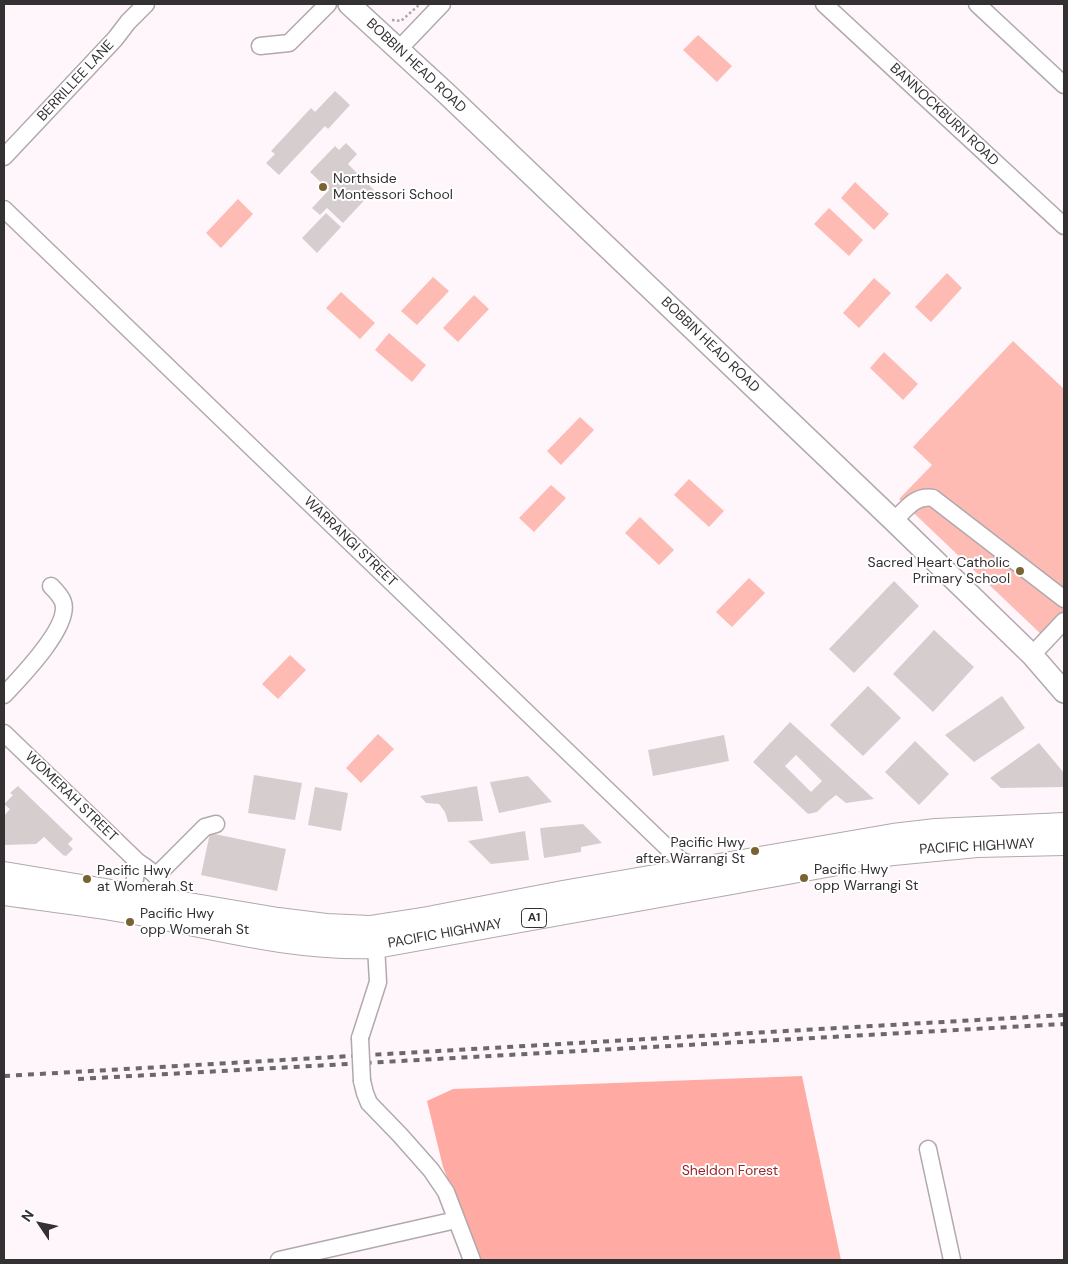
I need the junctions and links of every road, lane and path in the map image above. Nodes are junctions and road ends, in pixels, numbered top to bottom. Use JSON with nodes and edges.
{"nodes":[{"id":1,"x":146,"y":4,"type":"edge"},
{"id":2,"x":328,"y":4,"type":"edge"},
{"id":3,"x":349,"y":4,"type":"edge"},
{"id":4,"x":420,"y":4,"type":"edge"},
{"id":5,"x":442,"y":4,"type":"edge"},
{"id":6,"x":824,"y":4,"type":"edge"},
{"id":7,"x":977,"y":4,"type":"edge"},
{"id":8,"x":391,"y":20,"type":"dead end"},
{"id":9,"x":260,"y":46,"type":"dead end"},
{"id":10,"x":399,"y":50,"type":"junction"},
{"id":11,"x":1064,"y":85,"type":"edge"},
{"id":12,"x":4,"y":157,"type":"edge"},
{"id":13,"x":4,"y":209,"type":"edge"},
{"id":14,"x":1064,"y":226,"type":"edge"},
{"id":15,"x":894,"y":521,"type":"junction"},
{"id":16,"x":51,"y":586,"type":"dead end"},
{"id":17,"x":1064,"y":599,"type":"edge"},
{"id":18,"x":1064,"y":621,"type":"edge"},
{"id":19,"x":1032,"y":655,"type":"junction"},
{"id":20,"x":1064,"y":692,"type":"edge"},
{"id":21,"x":4,"y":695,"type":"edge"},
{"id":22,"x":4,"y":733,"type":"edge"},
{"id":23,"x":216,"y":824,"type":"dead end"},
{"id":24,"x":1064,"y":825,"type":"edge"},
{"id":25,"x":1064,"y":843,"type":"edge"},
{"id":26,"x":138,"y":862,"type":"junction"},
{"id":27,"x":701,"y":868,"type":"junction"},
{"id":28,"x":4,"y":874,"type":"edge"},
{"id":29,"x":156,"y":875,"type":"junction"},
{"id":30,"x":4,"y":893,"type":"edge"},
{"id":31,"x":132,"y":895,"type":"junction"},
{"id":32,"x":164,"y":901,"type":"junction"},
{"id":33,"x":376,"y":946,"type":"junction"},
{"id":34,"x":928,"y":1149,"type":"dead end"},
{"id":35,"x":456,"y":1220,"type":"junction"},
{"id":36,"x":279,"y":1260,"type":"edge"},
{"id":37,"x":472,"y":1260,"type":"edge"},
{"id":38,"x":952,"y":1260,"type":"edge"}],
"edges":[{"from":1,"to":12,"type":"street","name":"BERRILLEE LANE"},
{"from":2,"to":9,"type":"street"},
{"from":3,"to":10,"type":"main road","name":"BOBBIN HEAD ROAD"},
{"from":4,"to":8,"type":"path"},
{"from":5,"to":10,"type":"street"},
{"from":6,"to":14,"type":"street","name":"BANNOCKBURN ROAD"},
{"from":7,"to":11,"type":"street"},
{"from":10,"to":15,"type":"main road","name":"BOBBIN HEAD ROAD"},
{"from":13,"to":27,"type":"street","name":"WARRANGI STREET"},
{"from":15,"to":17,"type":"street"},
{"from":15,"to":19,"type":"main road","name":"BOBBIN HEAD ROAD"},
{"from":16,"to":21,"type":"street"},
{"from":18,"to":19,"type":"street"},
{"from":19,"to":20,"type":"main road","name":"BOBBIN HEAD ROAD"},
{"from":22,"to":26,"type":"street","name":"WOMERAH STREET"},
{"from":23,"to":29,"type":"street"},
{"from":24,"to":27,"type":"highway","name":"PACIFIC HIGHWAY","number":"A1"},
{"from":25,"to":33,"type":"highway","name":"PACIFIC HIGHWAY","number":"A1"},
{"from":26,"to":29,"type":"street","name":"WOMERAH STREET"},
{"from":26,"to":31,"type":"street"},
{"from":27,"to":32,"type":"highway","name":"PACIFIC HIGHWAY","number":"A1"},
{"from":28,"to":31,"type":"highway","name":"PACIFIC HIGHWAY","number":"A1"},
{"from":29,"to":32,"type":"street"},
{"from":30,"to":33,"type":"highway","name":"PACIFIC HIGHWAY","number":"A1"},
{"from":31,"to":32,"type":"highway","name":"PACIFIC HIGHWAY","number":"A1"},
{"from":33,"to":35,"type":"street","bridge":true},
{"from":34,"to":38,"type":"street"},
{"from":35,"to":36,"type":"street"},
{"from":35,"to":37,"type":"street"}]}
